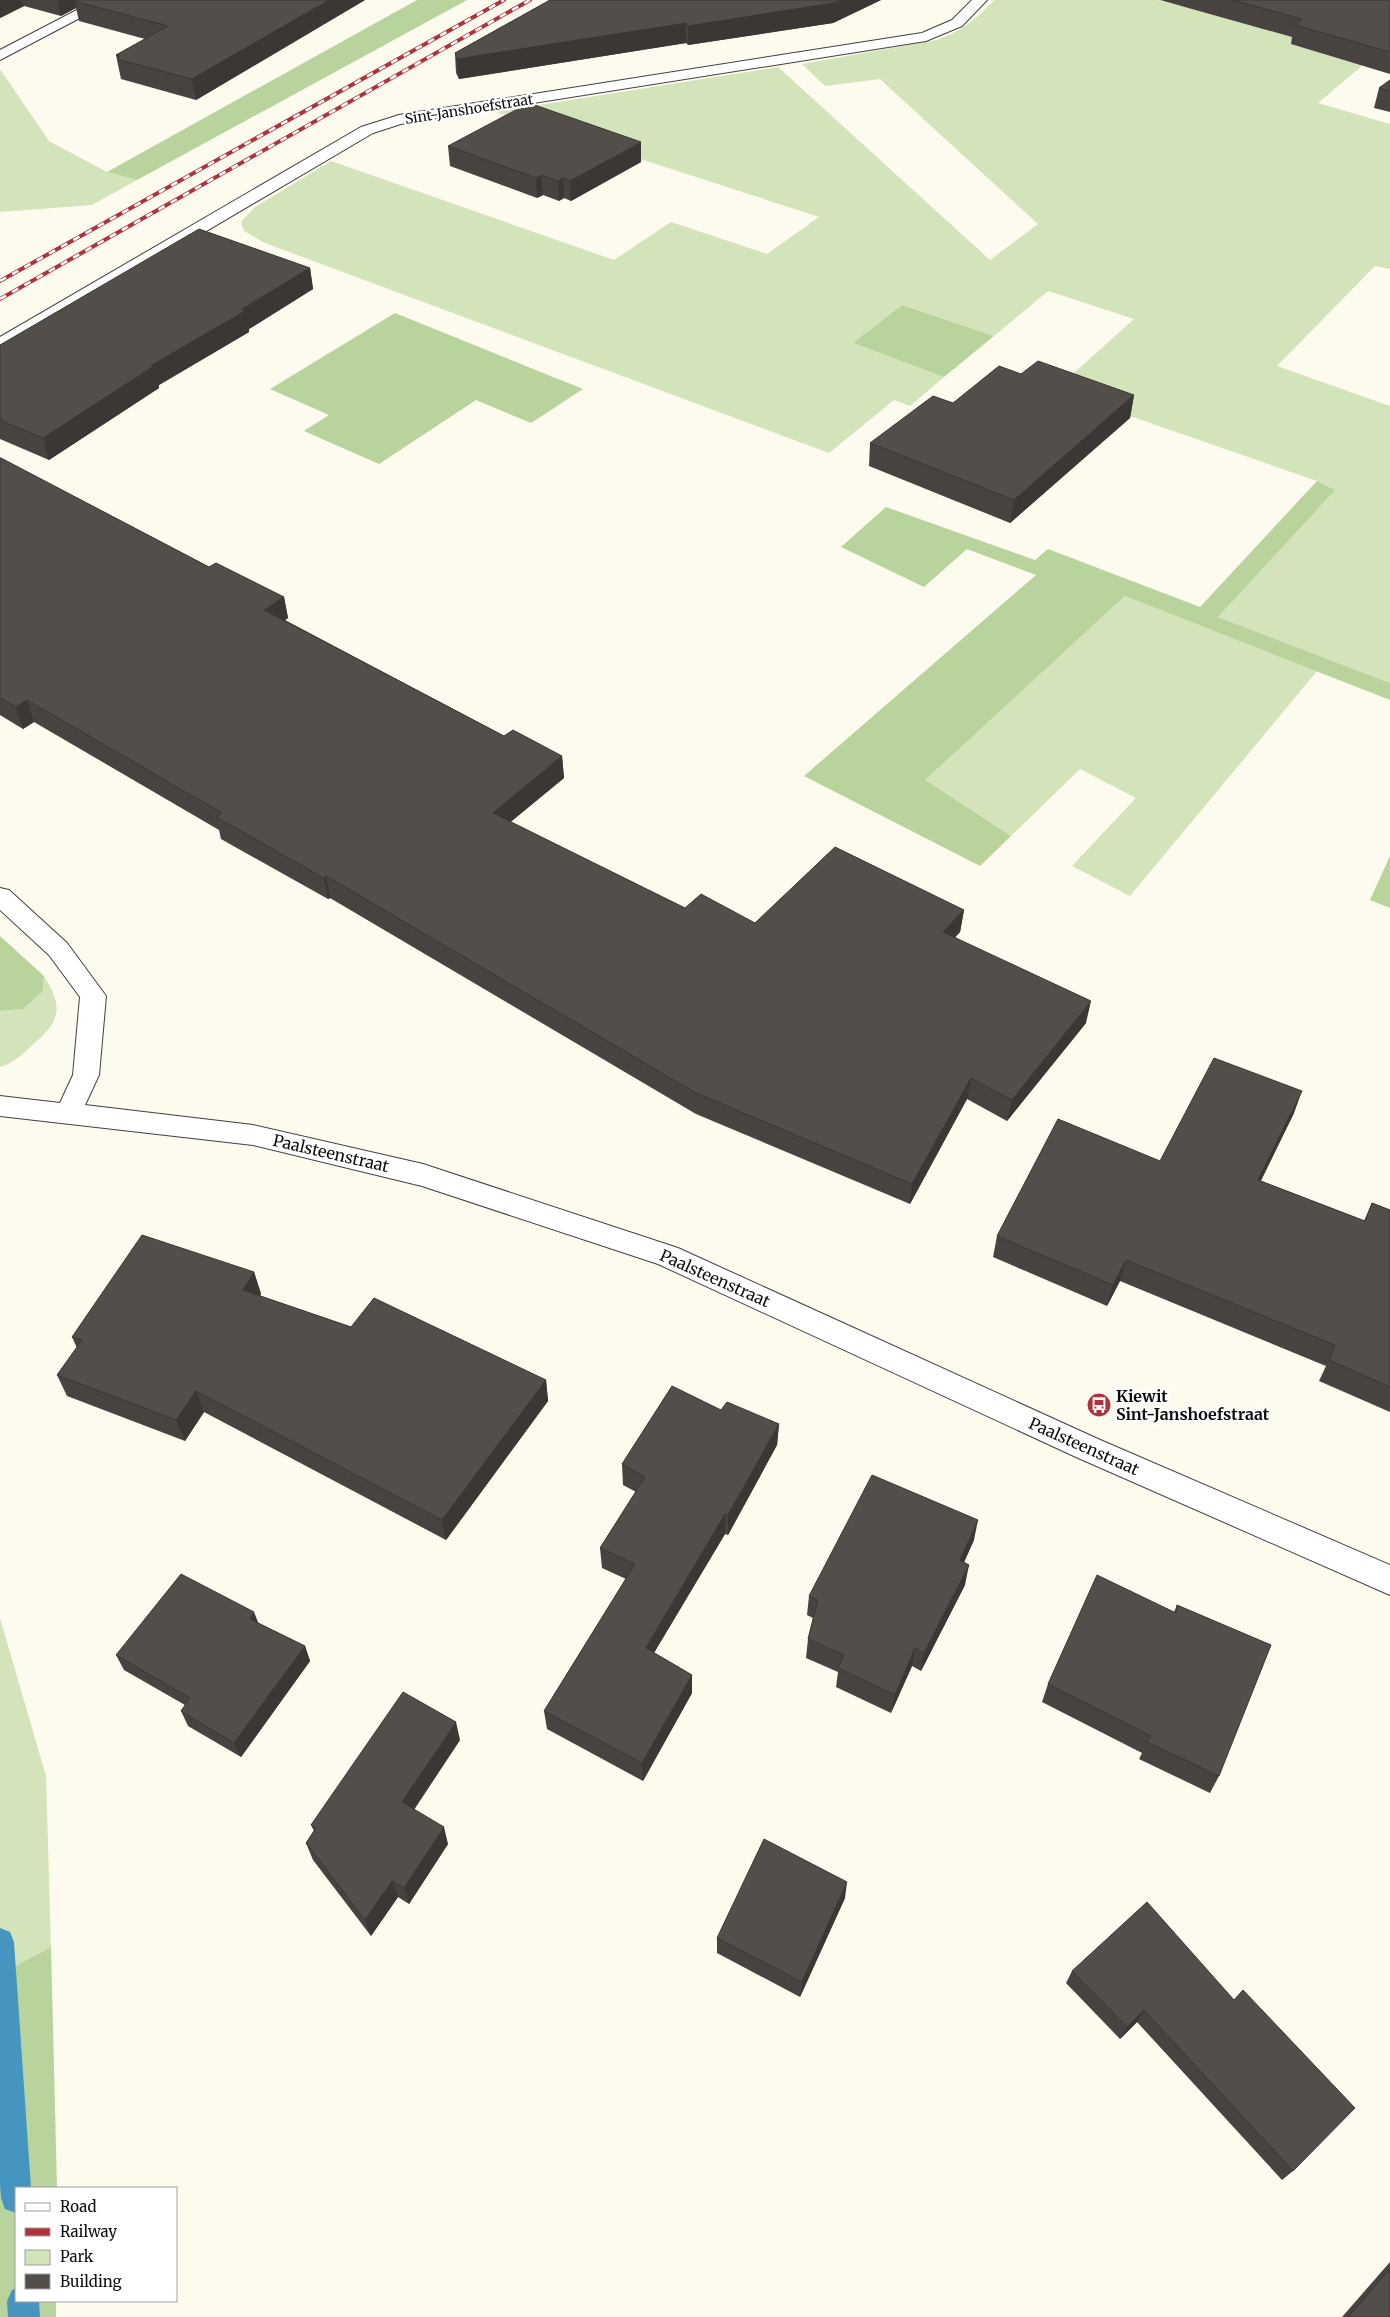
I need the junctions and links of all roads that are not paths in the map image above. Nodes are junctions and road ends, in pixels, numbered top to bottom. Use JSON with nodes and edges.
{"nodes":[{"id":1,"x":107,"y":0,"type":"edge"},
{"id":2,"x":980,"y":0,"type":"edge"},
{"id":3,"x":0,"y":56,"type":"edge"},
{"id":4,"x":0,"y":345,"type":"edge"},
{"id":5,"x":0,"y":896,"type":"edge"},
{"id":6,"x":0,"y":1106,"type":"edge"},
{"id":7,"x":68,"y":1113,"type":"junction"},
{"id":8,"x":1390,"y":1580,"type":"edge"}],
"edges":[{"from":1,"to":3,"type":"street"},
{"from":2,"to":4,"type":"street","name":"Sint-Janshoefstraat"},
{"from":5,"to":7,"type":"street"},
{"from":6,"to":7,"type":"street","name":"Paalsteenstraat"},
{"from":7,"to":8,"type":"street","name":"Paalsteenstraat"}]}
